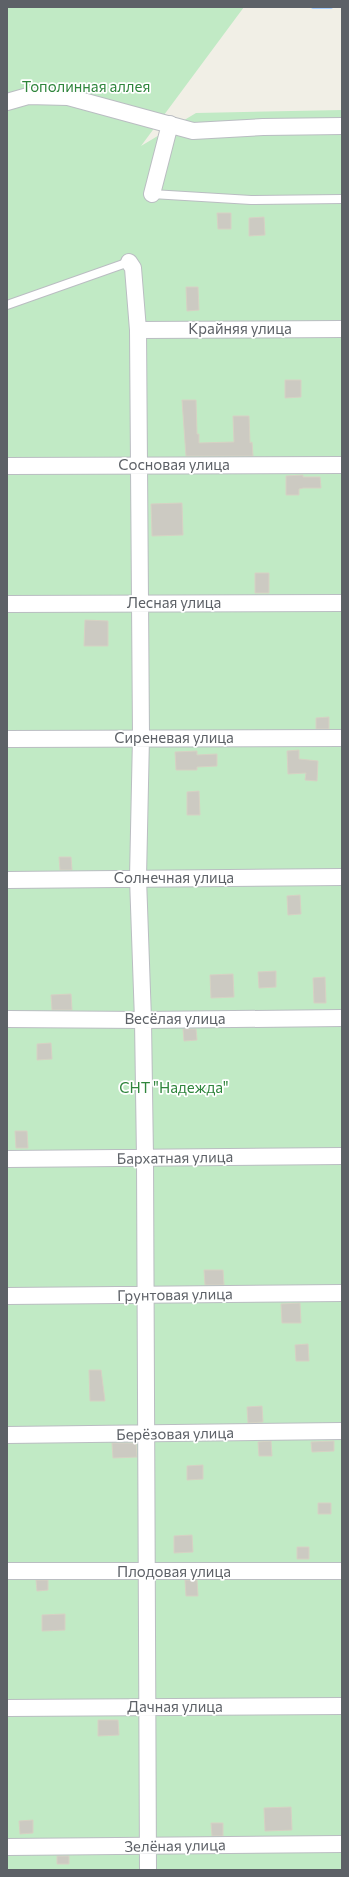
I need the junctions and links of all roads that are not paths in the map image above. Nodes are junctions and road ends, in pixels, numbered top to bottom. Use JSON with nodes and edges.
{"nodes":[{"id":1,"x":7,"y":102,"type":"edge"},
{"id":2,"x":170,"y":124,"type":"junction"},
{"id":3,"x":342,"y":126,"type":"edge"},
{"id":4,"x":152,"y":194,"type":"joint"},
{"id":5,"x":342,"y":199,"type":"edge"},
{"id":6,"x":129,"y":262,"type":"joint"},
{"id":7,"x":7,"y":305,"type":"edge"},
{"id":8,"x":342,"y":329,"type":"edge"},
{"id":9,"x":138,"y":330,"type":"junction"},
{"id":10,"x":138,"y":464,"type":"junction"},
{"id":11,"x":342,"y":465,"type":"edge"},
{"id":12,"x":7,"y":466,"type":"edge"},
{"id":13,"x":139,"y":603,"type":"junction"},
{"id":14,"x":342,"y":603,"type":"edge"},
{"id":15,"x":7,"y":604,"type":"edge"},
{"id":16,"x":141,"y":737,"type":"junction"},
{"id":17,"x":342,"y":738,"type":"edge"},
{"id":18,"x":7,"y":739,"type":"edge"},
{"id":19,"x":342,"y":877,"type":"edge"},
{"id":20,"x":138,"y":878,"type":"junction"},
{"id":21,"x":7,"y":880,"type":"edge"},
{"id":22,"x":342,"y":1018,"type":"edge"},
{"id":23,"x":7,"y":1019,"type":"edge"},
{"id":24,"x":143,"y":1020,"type":"junction"},
{"id":25,"x":342,"y":1156,"type":"edge"},
{"id":26,"x":145,"y":1158,"type":"junction"},
{"id":27,"x":7,"y":1159,"type":"edge"},
{"id":28,"x":342,"y":1293,"type":"edge"},
{"id":29,"x":7,"y":1296,"type":"edge"},
{"id":30,"x":145,"y":1296,"type":"junction"},
{"id":31,"x":342,"y":1431,"type":"edge"},
{"id":32,"x":147,"y":1434,"type":"junction"},
{"id":33,"x":7,"y":1435,"type":"edge"},
{"id":34,"x":7,"y":1571,"type":"edge"},
{"id":35,"x":342,"y":1571,"type":"edge"},
{"id":36,"x":148,"y":1572,"type":"junction"},
{"id":37,"x":342,"y":1706,"type":"edge"},
{"id":38,"x":7,"y":1708,"type":"edge"},
{"id":39,"x":148,"y":1708,"type":"junction"},
{"id":40,"x":342,"y":1844,"type":"edge"},
{"id":41,"x":7,"y":1846,"type":"edge"},
{"id":42,"x":148,"y":1846,"type":"junction"},
{"id":43,"x":148,"y":1870,"type":"edge"}],
"edges":[{"from":1,"to":2,"type":"street"},
{"from":2,"to":3,"type":"street"},
{"from":2,"to":4,"type":"street"},
{"from":4,"to":5,"type":"lane"},
{"from":6,"to":7,"type":"lane"},
{"from":6,"to":9,"type":"street"},
{"from":8,"to":9,"type":"street","name":"Крайняя улица"},
{"from":9,"to":10,"type":"street"},
{"from":10,"to":11,"type":"street","name":"Сосновая улица"},
{"from":10,"to":12,"type":"street","name":"Сосновая улица"},
{"from":10,"to":13,"type":"street"},
{"from":13,"to":14,"type":"street","name":"Лесная улица"},
{"from":13,"to":15,"type":"street","name":"Лесная улица"},
{"from":13,"to":16,"type":"street"},
{"from":16,"to":17,"type":"street","name":"Сиреневая улица"},
{"from":16,"to":18,"type":"street","name":"Сиреневая улица"},
{"from":16,"to":20,"type":"street"},
{"from":19,"to":20,"type":"street","name":"Солнечная улица"},
{"from":20,"to":21,"type":"street","name":"Солнечная улица"},
{"from":20,"to":24,"type":"street"},
{"from":22,"to":24,"type":"street","name":"Весёлая улица"},
{"from":23,"to":24,"type":"street","name":"Весёлая улица"},
{"from":24,"to":26,"type":"street"},
{"from":25,"to":26,"type":"street","name":"Бархатная улица"},
{"from":26,"to":27,"type":"street","name":"Бархатная улица"},
{"from":26,"to":30,"type":"street"},
{"from":28,"to":30,"type":"street","name":"Грунтовая улица"},
{"from":29,"to":30,"type":"street","name":"Грунтовая улица"},
{"from":30,"to":32,"type":"street"},
{"from":31,"to":32,"type":"street","name":"Берёзовая улица"},
{"from":32,"to":33,"type":"street","name":"Берёзовая улица"},
{"from":32,"to":36,"type":"street"},
{"from":34,"to":36,"type":"street","name":"Плодовая улица"},
{"from":35,"to":36,"type":"street","name":"Плодовая улица"},
{"from":36,"to":39,"type":"street"},
{"from":37,"to":39,"type":"street","name":"Дачная улица"},
{"from":38,"to":39,"type":"street","name":"Дачная улица"},
{"from":39,"to":42,"type":"street"},
{"from":40,"to":42,"type":"street","name":"Зелёная улица"},
{"from":41,"to":42,"type":"street","name":"Зелёная улица"},
{"from":42,"to":43,"type":"street"}]}
